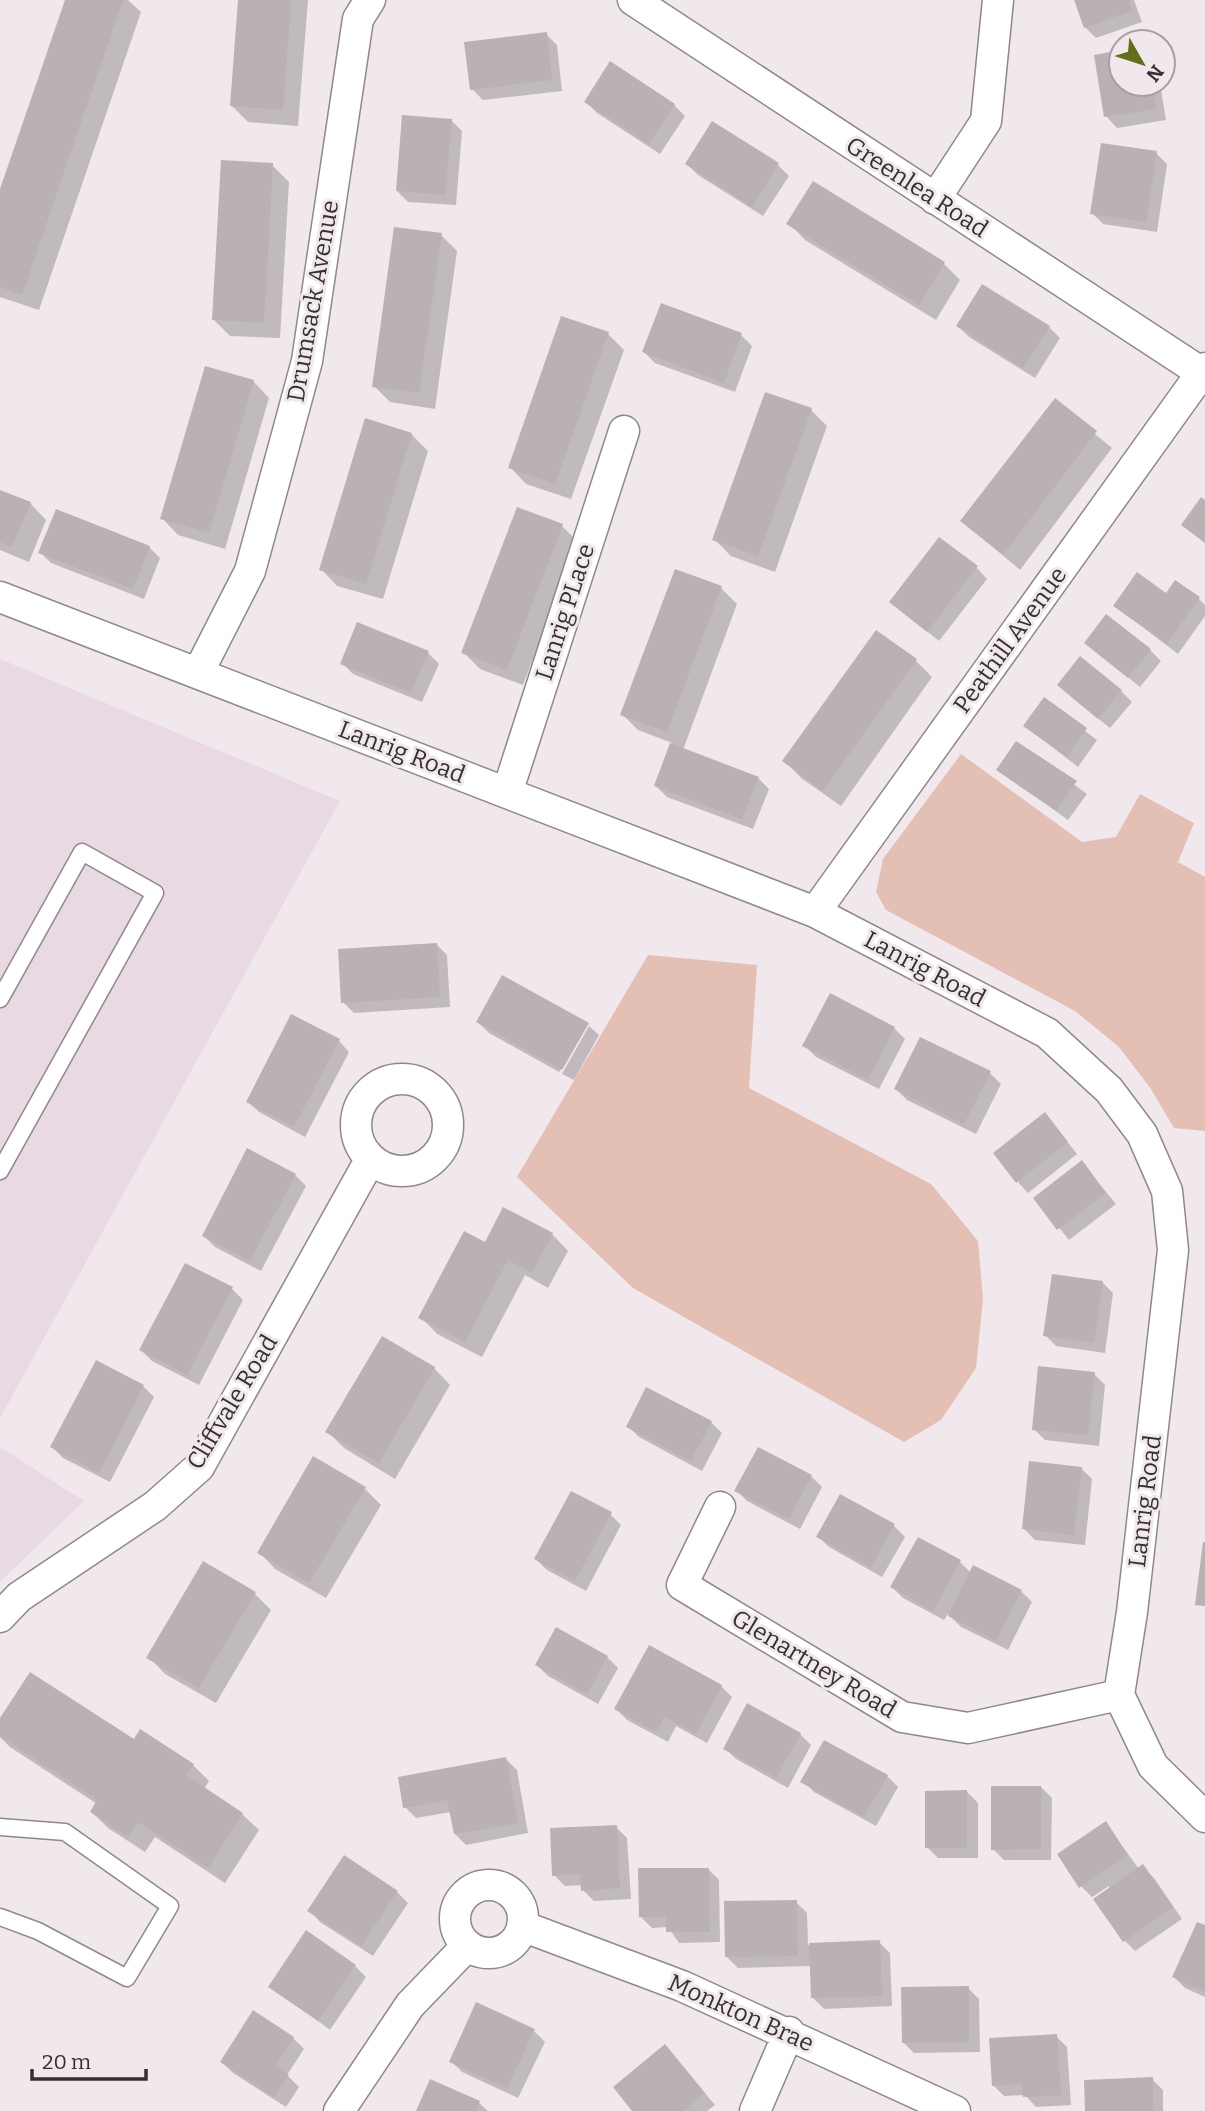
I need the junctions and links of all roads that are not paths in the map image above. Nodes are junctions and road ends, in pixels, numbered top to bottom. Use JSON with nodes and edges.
{"nodes":[{"id":1,"x":370,"y":0,"type":"edge"},
{"id":2,"x":633,"y":0,"type":"edge"},
{"id":3,"x":998,"y":0,"type":"edge"},
{"id":4,"x":935,"y":199,"type":"junction"},
{"id":5,"x":1204,"y":370,"type":"edge"},
{"id":6,"x":624,"y":431,"type":"dead end"},
{"id":7,"x":0,"y":597,"type":"edge"},
{"id":8,"x":198,"y":673,"type":"junction"},
{"id":9,"x":507,"y":793,"type":"junction"},
{"id":10,"x":815,"y":912,"type":"junction"},
{"id":11,"x":0,"y":999,"type":"edge"},
{"id":12,"x":370,"y":1160,"type":"dead end"},
{"id":13,"x":0,"y":1171,"type":"edge"},
{"id":14,"x":720,"y":1507,"type":"dead end"},
{"id":15,"x":0,"y":1617,"type":"edge"},
{"id":16,"x":1119,"y":1695,"type":"junction"},
{"id":17,"x":1205,"y":1817,"type":"edge"},
{"id":18,"x":0,"y":1827,"type":"edge"},
{"id":19,"x":0,"y":1917,"type":"edge"},
{"id":20,"x":522,"y":1926,"type":"junction"},
{"id":21,"x":467,"y":1946,"type":"junction"},
{"id":22,"x":789,"y":2032,"type":"junction"},
{"id":23,"x":339,"y":2111,"type":"edge"},
{"id":24,"x":755,"y":2111,"type":"edge"},
{"id":25,"x":955,"y":2111,"type":"edge"}],
"edges":[{"from":1,"to":8,"type":"street","name":"Drumsack Avenue"},
{"from":2,"to":4,"type":"street","name":"Greenlea Road"},
{"from":3,"to":4,"type":"street"},
{"from":4,"to":5,"type":"street","name":"Greenlea Road"},
{"from":5,"to":10,"type":"street","name":"Peathill Avenue"},
{"from":6,"to":9,"type":"street","name":"Lanrig PLace"},
{"from":7,"to":8,"type":"street","name":"Lanrig Road"},
{"from":8,"to":9,"type":"street","name":"Lanrig Road"},
{"from":9,"to":10,"type":"street","name":"Lanrig Road"},
{"from":10,"to":16,"type":"street","name":"Lanrig Road"},
{"from":11,"to":13,"type":"lane"},
{"from":12,"to":15,"type":"street","name":"Cliffvale Road"},
{"from":14,"to":16,"type":"street","name":"Glenartney Road"},
{"from":16,"to":17,"type":"street"},
{"from":18,"to":19,"type":"lane"},
{"from":20,"to":21,"type":"street"},
{"from":20,"to":21,"type":"street"},
{"from":20,"to":22,"type":"street","name":"Monkton Brae"},
{"from":21,"to":23,"type":"street"},
{"from":22,"to":24,"type":"street"},
{"from":22,"to":25,"type":"street","name":"Monkton Brae"}]}
